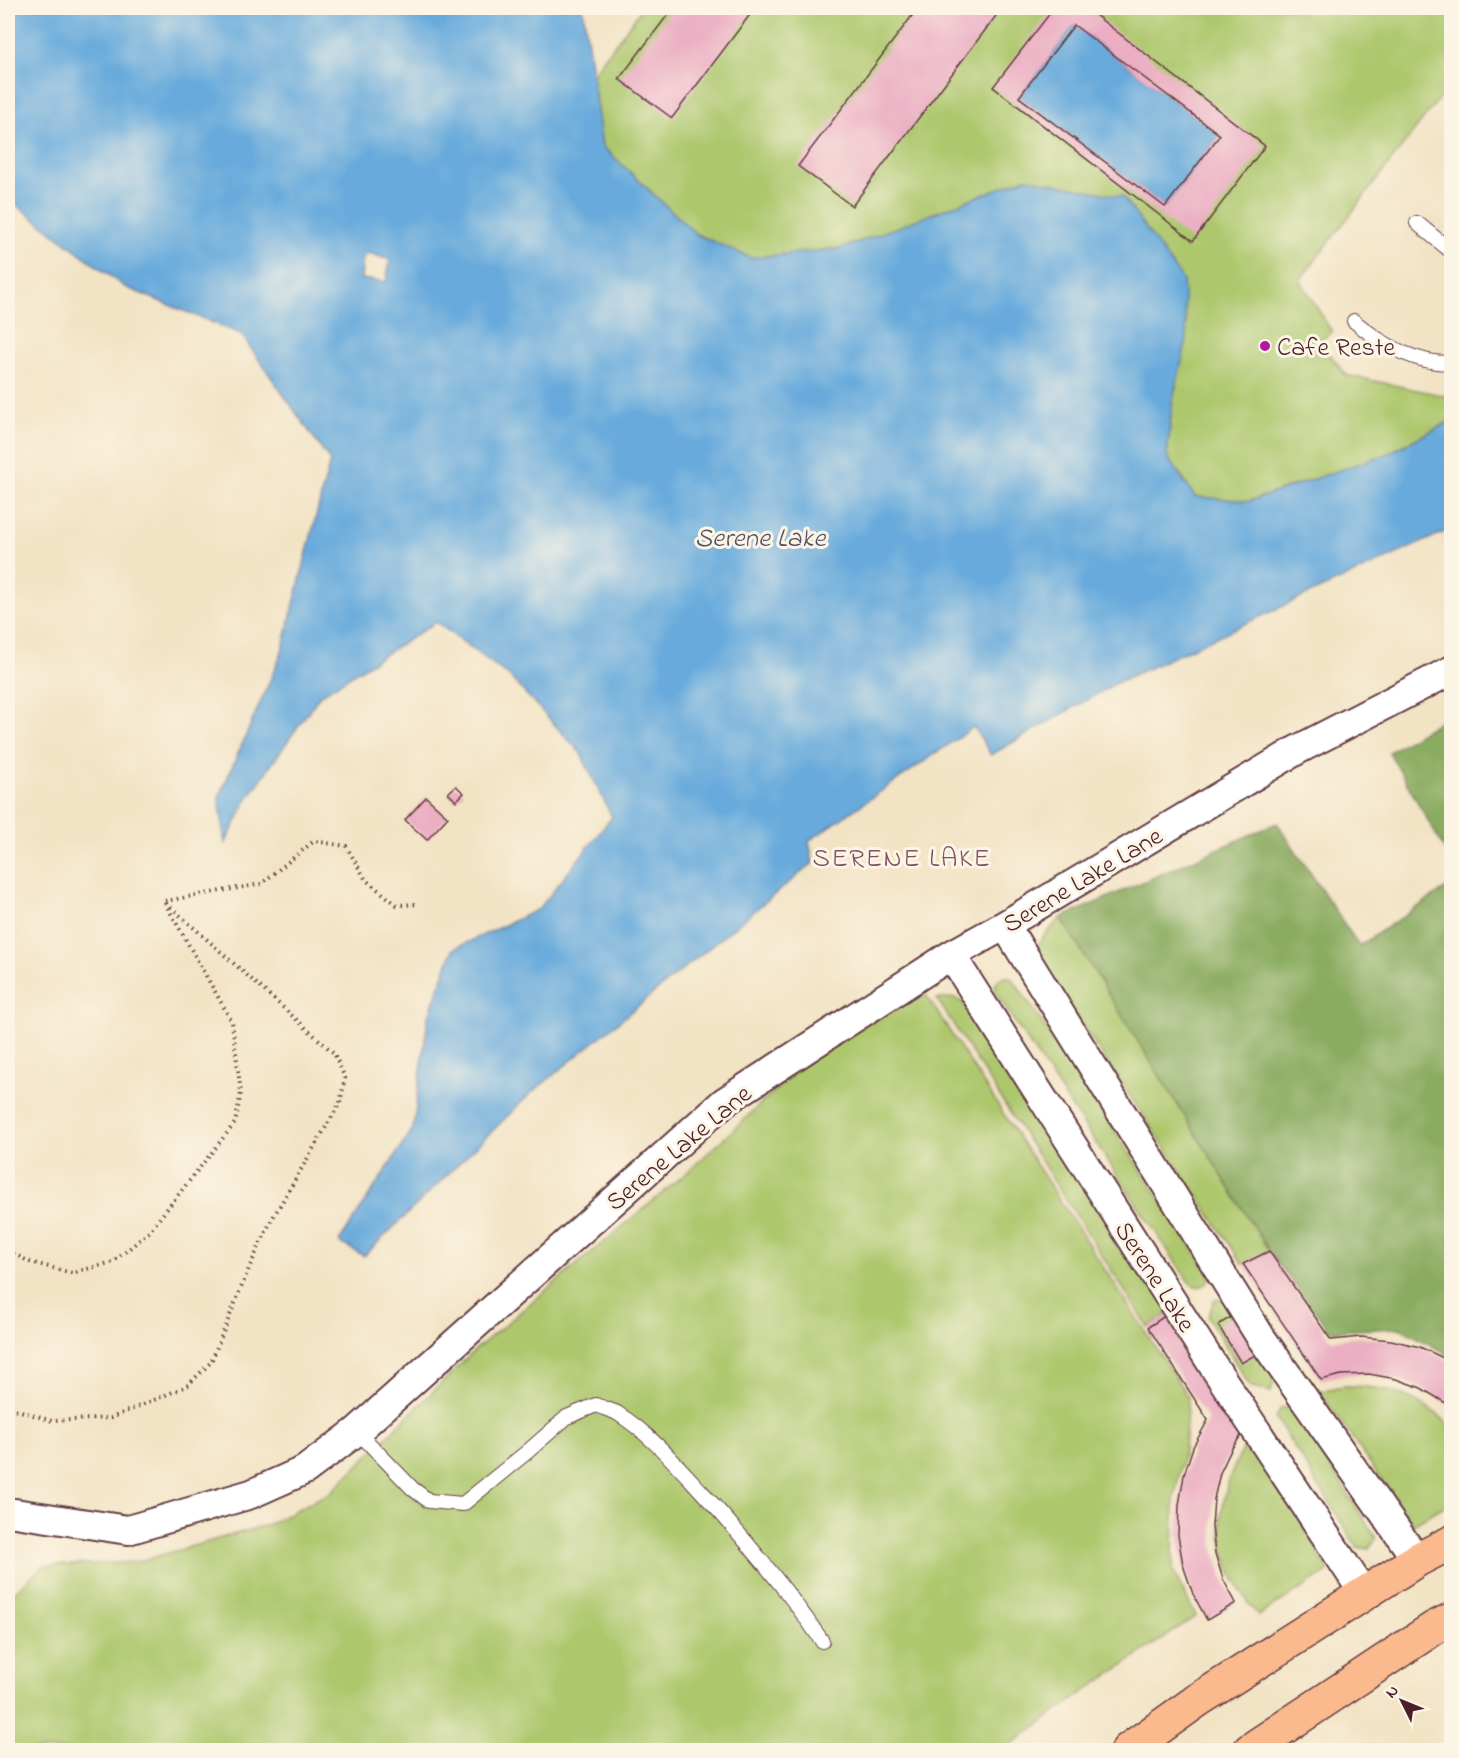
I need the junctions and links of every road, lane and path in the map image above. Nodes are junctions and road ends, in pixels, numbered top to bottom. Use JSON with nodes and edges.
{"nodes":[{"id":1,"x":1417,"y":223,"type":"dead end"},
{"id":2,"x":1452,"y":252,"type":"edge"},
{"id":3,"x":1354,"y":321,"type":"dead end"},
{"id":4,"x":1452,"y":363,"type":"edge"},
{"id":5,"x":1452,"y":670,"type":"edge"},
{"id":6,"x":164,"y":902,"type":"junction"},
{"id":7,"x":418,"y":904,"type":"dead end"},
{"id":8,"x":1005,"y":925,"type":"junction"},
{"id":9,"x":951,"y":955,"type":"junction"},
{"id":10,"x":8,"y":1251,"type":"edge"},
{"id":11,"x":8,"y":1407,"type":"edge"},
{"id":12,"x":357,"y":1431,"type":"junction"},
{"id":13,"x":8,"y":1512,"type":"edge"},
{"id":14,"x":1452,"y":1542,"type":"edge"},
{"id":15,"x":1417,"y":1560,"type":"junction"},
{"id":16,"x":1365,"y":1595,"type":"junction"},
{"id":17,"x":1452,"y":1619,"type":"edge"},
{"id":18,"x":822,"y":1641,"type":"dead end"},
{"id":19,"x":1128,"y":1750,"type":"edge"},
{"id":20,"x":1250,"y":1750,"type":"edge"}],
"edges":[{"from":1,"to":2,"type":"lane"},
{"from":3,"to":4,"type":"lane"},
{"from":5,"to":8,"type":"street","name":"Serene Lake Lane"},
{"from":6,"to":7,"type":"path"},
{"from":6,"to":10,"type":"path"},
{"from":6,"to":11,"type":"path"},
{"from":8,"to":9,"type":"street","name":"Serene Lake Lane"},
{"from":8,"to":15,"type":"street"},
{"from":9,"to":12,"type":"street","name":"Serene Lake Lane"},
{"from":9,"to":16,"type":"street","name":"Serene Lake"},
{"from":12,"to":13,"type":"street","name":"Serene Lake Lane"},
{"from":12,"to":18,"type":"lane"},
{"from":14,"to":15,"type":"main road"},
{"from":15,"to":16,"type":"main road"},
{"from":16,"to":19,"type":"main road"},
{"from":17,"to":20,"type":"main road"}]}
